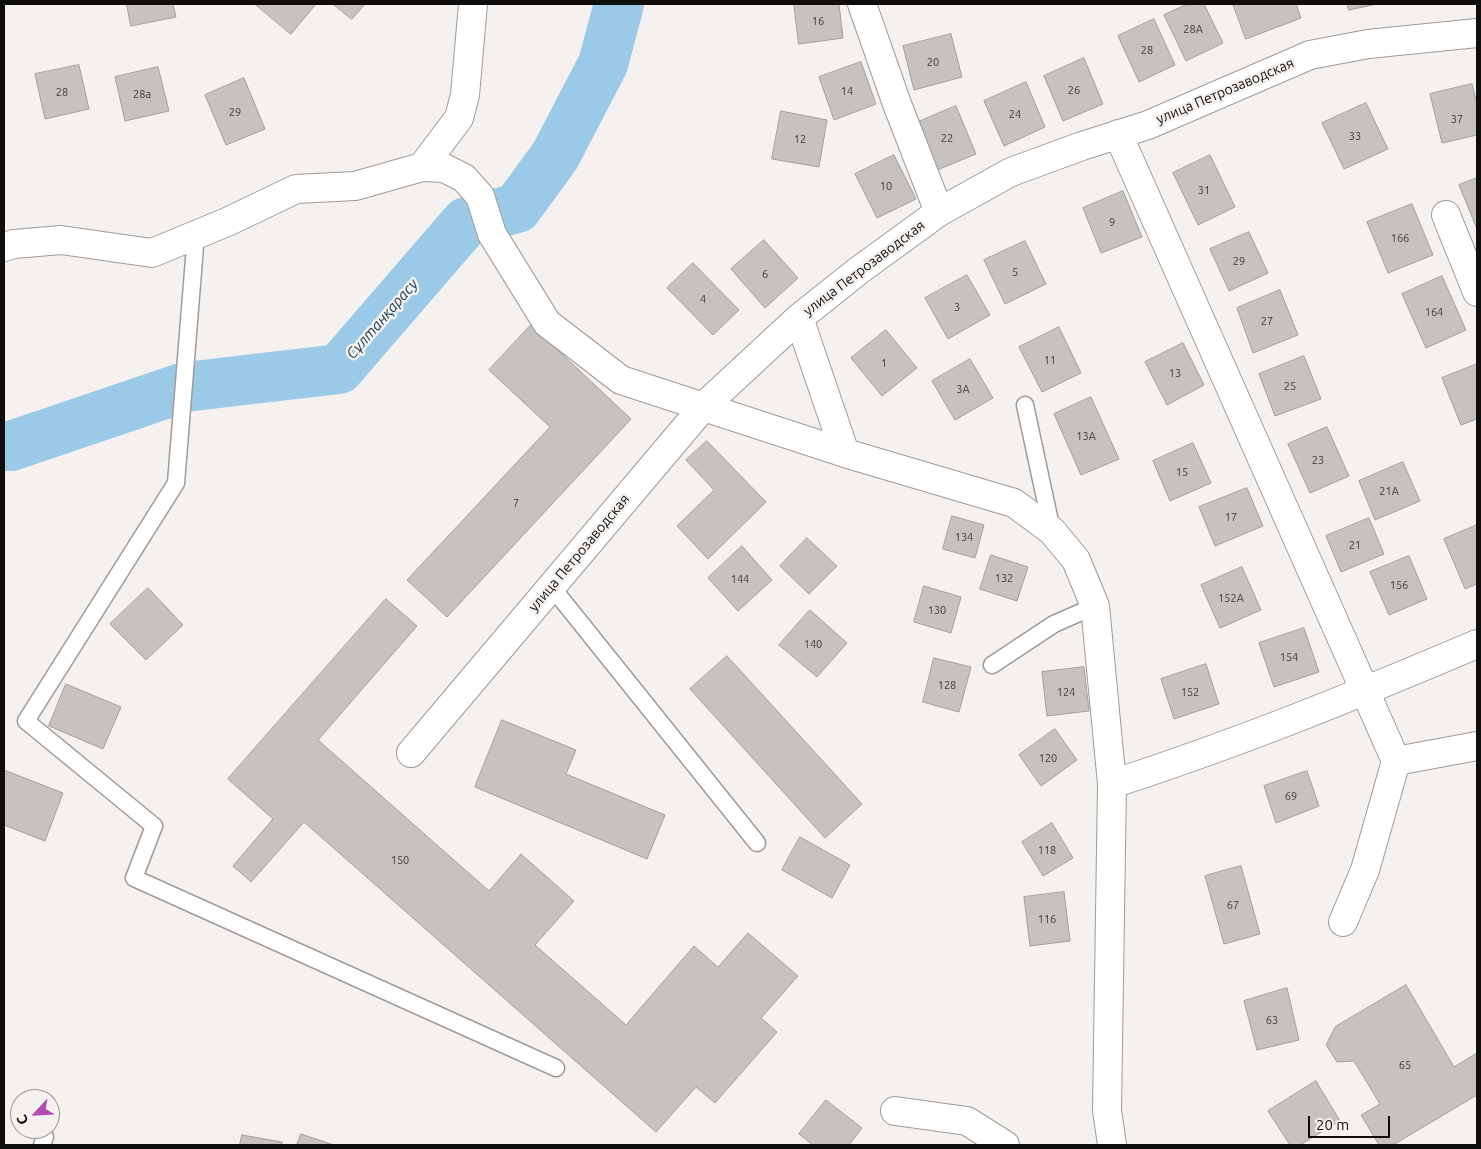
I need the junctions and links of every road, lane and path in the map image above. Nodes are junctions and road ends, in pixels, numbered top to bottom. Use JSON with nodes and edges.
{"nodes":[{"id":1,"x":473,"y":4,"type":"edge"},
{"id":2,"x":862,"y":4,"type":"edge"},
{"id":3,"x":1477,"y":33,"type":"edge"},
{"id":4,"x":1118,"y":134,"type":"junction"},
{"id":5,"x":422,"y":167,"type":"junction"},
{"id":6,"x":939,"y":212,"type":"junction"},
{"id":7,"x":1446,"y":215,"type":"dead end"},
{"id":8,"x":196,"y":234,"type":"junction"},
{"id":9,"x":4,"y":248,"type":"edge"},
{"id":10,"x":1477,"y":292,"type":"edge"},
{"id":11,"x":799,"y":318,"type":"junction"},
{"id":12,"x":1025,"y":405,"type":"dead end"},
{"id":13,"x":704,"y":406,"type":"junction"},
{"id":14,"x":844,"y":453,"type":"junction"},
{"id":15,"x":1052,"y":531,"type":"junction"},
{"id":16,"x":551,"y":586,"type":"junction"},
{"id":17,"x":1095,"y":606,"type":"junction"},
{"id":18,"x":1477,"y":644,"type":"edge"},
{"id":19,"x":992,"y":666,"type":"dead end"},
{"id":20,"x":1365,"y":691,"type":"junction"},
{"id":21,"x":1477,"y":746,"type":"edge"},
{"id":22,"x":411,"y":752,"type":"dead end"},
{"id":23,"x":1396,"y":760,"type":"junction"},
{"id":24,"x":1112,"y":784,"type":"junction"},
{"id":25,"x":757,"y":843,"type":"dead end"},
{"id":26,"x":1343,"y":922,"type":"dead end"},
{"id":27,"x":556,"y":1068,"type":"dead end"},
{"id":28,"x":895,"y":1111,"type":"dead end"},
{"id":29,"x":1005,"y":1145,"type":"edge"},
{"id":30,"x":1112,"y":1145,"type":"edge"}],
"edges":[{"from":1,"to":5,"type":"street"},
{"from":2,"to":6,"type":"street"},
{"from":3,"to":4,"type":"street","name":"улица Петрозаводская"},
{"from":4,"to":6,"type":"street","name":"улица Петрозаводская"},
{"from":4,"to":20,"type":"street"},
{"from":5,"to":8,"type":"street"},
{"from":5,"to":13,"type":"street"},
{"from":6,"to":11,"type":"street","name":"улица Петрозаводская"},
{"from":7,"to":10,"type":"street"},
{"from":8,"to":9,"type":"street"},
{"from":8,"to":27,"type":"lane"},
{"from":11,"to":13,"type":"street","name":"улица Петрозаводская"},
{"from":11,"to":14,"type":"street"},
{"from":12,"to":15,"type":"lane"},
{"from":13,"to":14,"type":"street"},
{"from":13,"to":16,"type":"street","name":"улица Петрозаводская"},
{"from":14,"to":15,"type":"street"},
{"from":15,"to":17,"type":"street"},
{"from":16,"to":22,"type":"street","name":"улица Петрозаводская"},
{"from":16,"to":25,"type":"lane"},
{"from":17,"to":19,"type":"lane"},
{"from":17,"to":24,"type":"street"},
{"from":18,"to":20,"type":"street"},
{"from":20,"to":23,"type":"street"},
{"from":20,"to":24,"type":"street"},
{"from":21,"to":23,"type":"street"},
{"from":23,"to":26,"type":"street"},
{"from":24,"to":30,"type":"street"},
{"from":28,"to":29,"type":"street"}]}
